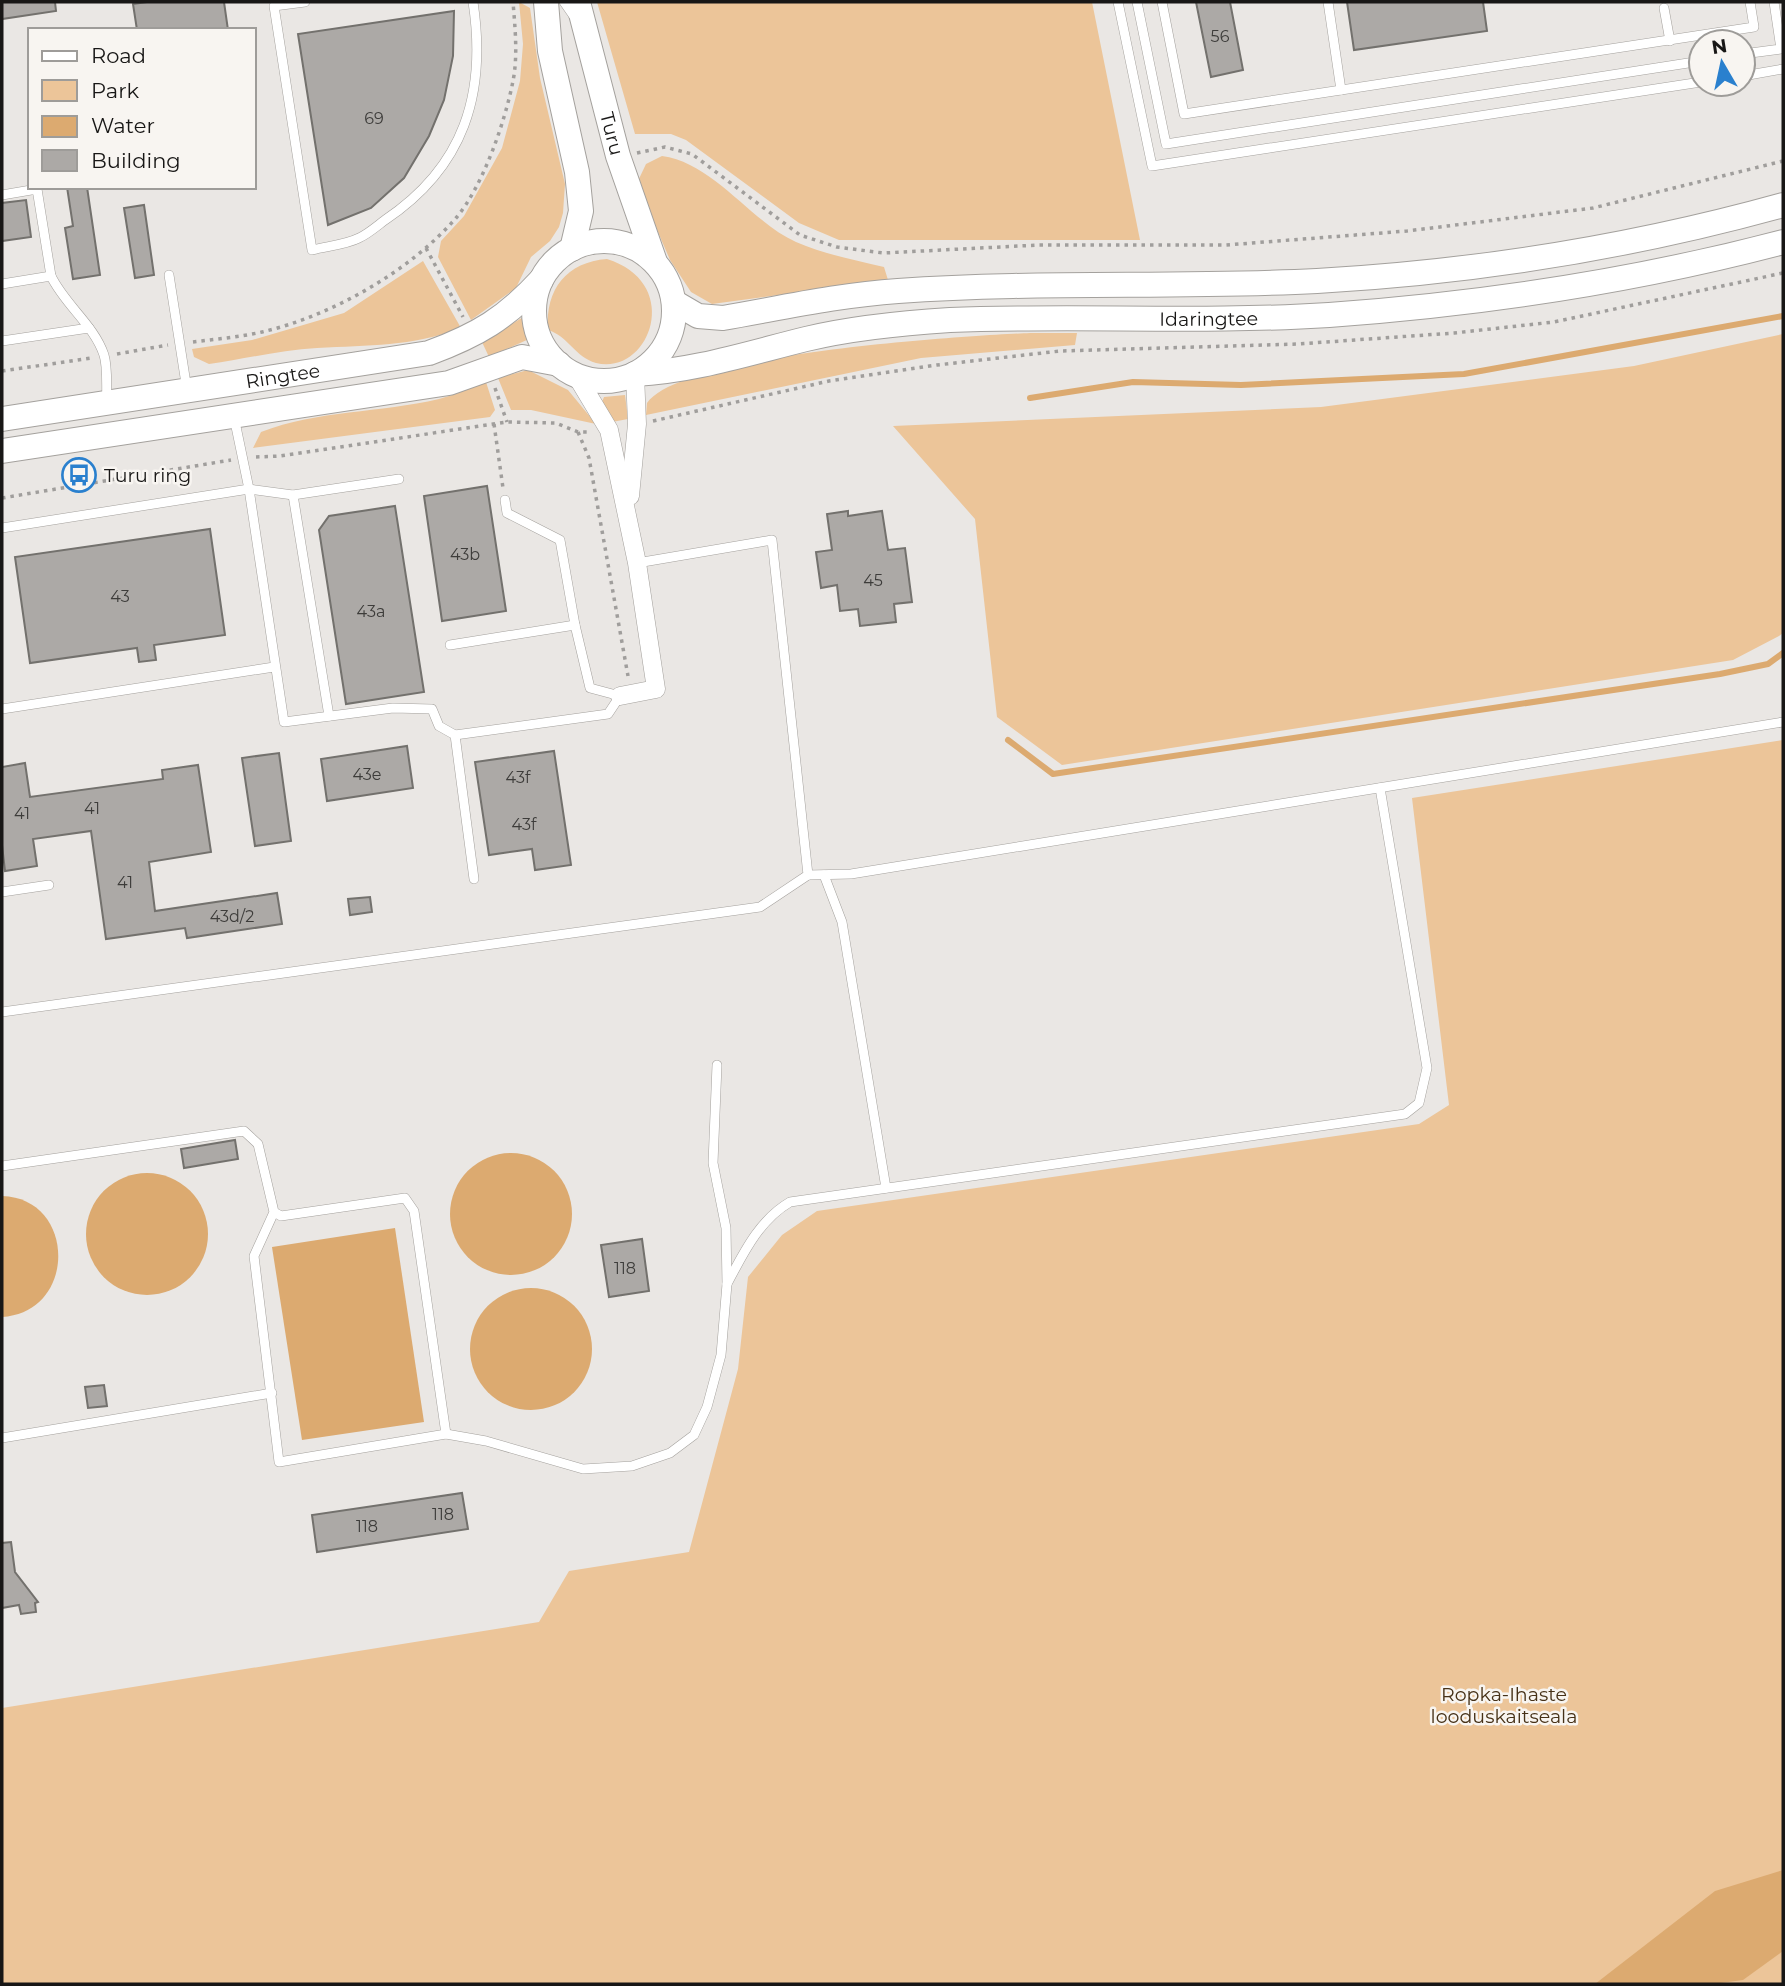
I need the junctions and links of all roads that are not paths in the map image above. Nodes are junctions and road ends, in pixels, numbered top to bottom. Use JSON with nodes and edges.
{"nodes":[{"id":1,"x":305,"y":2,"type":"edge"},
{"id":2,"x":474,"y":2,"type":"edge"},
{"id":3,"x":546,"y":2,"type":"edge"},
{"id":4,"x":564,"y":2,"type":"edge"},
{"id":5,"x":578,"y":2,"type":"edge"},
{"id":6,"x":1118,"y":2,"type":"edge"},
{"id":7,"x":1137,"y":2,"type":"edge"},
{"id":8,"x":1162,"y":2,"type":"edge"},
{"id":9,"x":1328,"y":2,"type":"edge"},
{"id":10,"x":1750,"y":2,"type":"edge"},
{"id":11,"x":1774,"y":2,"type":"edge"},
{"id":12,"x":1664,"y":8,"type":"dead end"},
{"id":13,"x":1670,"y":41,"type":"junction"},
{"id":14,"x":1757,"y":52,"type":"edge"},
{"id":15,"x":1687,"y":63,"type":"edge"},
{"id":16,"x":593,"y":65,"type":"junction"},
{"id":17,"x":1783,"y":69,"type":"edge"},
{"id":18,"x":1757,"y":74,"type":"edge"},
{"id":19,"x":1687,"y":84,"type":"edge"},
{"id":20,"x":1341,"y":90,"type":"junction"},
{"id":21,"x":2,"y":195,"type":"edge"},
{"id":22,"x":1783,"y":205,"type":"edge"},
{"id":23,"x":1783,"y":242,"type":"edge"},
{"id":24,"x":572,"y":248,"type":"junction"},
{"id":25,"x":655,"y":262,"type":"junction"},
{"id":26,"x":169,"y":275,"type":"dead end"},
{"id":27,"x":51,"y":276,"type":"junction"},
{"id":28,"x":541,"y":280,"type":"junction"},
{"id":29,"x":2,"y":284,"type":"edge"},
{"id":30,"x":674,"y":302,"type":"junction"},
{"id":31,"x":89,"y":328,"type":"junction"},
{"id":32,"x":2,"y":341,"type":"edge"},
{"id":33,"x":567,"y":369,"type":"junction"},
{"id":34,"x":635,"y":374,"type":"junction"},
{"id":35,"x":187,"y":392,"type":"junction"},
{"id":36,"x":107,"y":402,"type":"junction"},
{"id":37,"x":233,"y":416,"type":"junction"},
{"id":38,"x":2,"y":419,"type":"edge"},
{"id":39,"x":2,"y":451,"type":"edge"},
{"id":40,"x":399,"y":479,"type":"dead end"},
{"id":41,"x":249,"y":489,"type":"junction"},
{"id":42,"x":293,"y":495,"type":"junction"},
{"id":43,"x":505,"y":500,"type":"road end"},
{"id":44,"x":628,"y":517,"type":"junction"},
{"id":45,"x":2,"y":528,"type":"edge"},
{"id":46,"x":637,"y":563,"type":"junction"},
{"id":47,"x":575,"y":625,"type":"junction"},
{"id":48,"x":450,"y":645,"type":"dead end"},
{"id":49,"x":274,"y":667,"type":"junction"},
{"id":50,"x":626,"y":695,"type":"junction"},
{"id":51,"x":2,"y":709,"type":"edge"},
{"id":52,"x":329,"y":716,"type":"junction"},
{"id":53,"x":1783,"y":722,"type":"edge"},
{"id":54,"x":455,"y":735,"type":"junction"},
{"id":55,"x":1380,"y":788,"type":"junction"},
{"id":56,"x":808,"y":875,"type":"junction"},
{"id":57,"x":824,"y":875,"type":"junction"},
{"id":58,"x":474,"y":879,"type":"dead end"},
{"id":59,"x":49,"y":885,"type":"dead end"},
{"id":60,"x":2,"y":892,"type":"edge"},
{"id":61,"x":2,"y":1012,"type":"edge"},
{"id":62,"x":717,"y":1065,"type":"dead end"},
{"id":63,"x":2,"y":1166,"type":"edge"},
{"id":64,"x":886,"y":1188,"type":"junction"},
{"id":65,"x":274,"y":1212,"type":"junction"},
{"id":66,"x":727,"y":1284,"type":"junction"},
{"id":67,"x":272,"y":1393,"type":"junction"},
{"id":68,"x":446,"y":1434,"type":"junction"},
{"id":69,"x":2,"y":1438,"type":"edge"}],
"edges":[{"from":1,"to":2,"type":"lane"},
{"from":3,"to":24,"type":"main road"},
{"from":4,"to":16,"type":"lane"},
{"from":5,"to":16,"type":"main road","name":"Turu"},
{"from":6,"to":19,"type":"lane"},
{"from":7,"to":15,"type":"lane"},
{"from":8,"to":20,"type":"lane"},
{"from":9,"to":20,"type":"lane"},
{"from":10,"to":13,"type":"lane"},
{"from":11,"to":14,"type":"lane"},
{"from":12,"to":13,"type":"lane"},
{"from":13,"to":20,"type":"lane"},
{"from":16,"to":25,"type":"main road","name":"Turu"},
{"from":17,"to":18,"type":"lane"},
{"from":21,"to":27,"type":"lane"},
{"from":22,"to":30,"type":"main road","name":"Idaringtee"},
{"from":23,"to":34,"type":"main road","name":"Idaringtee"},
{"from":24,"to":25,"type":"main road"},
{"from":24,"to":28,"type":"main road"},
{"from":25,"to":30,"type":"main road"},
{"from":26,"to":35,"type":"lane"},
{"from":27,"to":29,"type":"lane"},
{"from":27,"to":31,"type":"lane"},
{"from":28,"to":33,"type":"main road"},
{"from":28,"to":35,"type":"main road","name":"Ringtee"},
{"from":30,"to":34,"type":"main road"},
{"from":31,"to":32,"type":"lane"},
{"from":31,"to":36,"type":"lane"},
{"from":33,"to":34,"type":"main road"},
{"from":33,"to":37,"type":"main road","name":"Ringtee"},
{"from":33,"to":44,"type":"street"},
{"from":34,"to":44,"type":"street"},
{"from":35,"to":36,"type":"main road","name":"Ringtee"},
{"from":36,"to":38,"type":"main road","name":"Ringtee"},
{"from":37,"to":39,"type":"main road","name":"Ringtee"},
{"from":37,"to":41,"type":"lane"},
{"from":40,"to":42,"type":"lane"},
{"from":41,"to":42,"type":"lane"},
{"from":41,"to":45,"type":"lane"},
{"from":41,"to":49,"type":"lane"},
{"from":42,"to":52,"type":"lane"},
{"from":43,"to":47,"type":"lane"},
{"from":44,"to":46,"type":"street"},
{"from":46,"to":50,"type":"street"},
{"from":46,"to":56,"type":"lane"},
{"from":47,"to":48,"type":"lane"},
{"from":47,"to":50,"type":"lane"},
{"from":49,"to":51,"type":"lane"},
{"from":49,"to":52,"type":"lane"},
{"from":50,"to":54,"type":"lane"},
{"from":52,"to":54,"type":"lane"},
{"from":53,"to":55,"type":"lane"},
{"from":54,"to":58,"type":"lane"},
{"from":55,"to":57,"type":"lane"},
{"from":55,"to":64,"type":"lane"},
{"from":56,"to":57,"type":"lane"},
{"from":56,"to":61,"type":"lane"},
{"from":57,"to":64,"type":"lane"},
{"from":59,"to":60,"type":"lane"},
{"from":62,"to":66,"type":"lane"},
{"from":63,"to":65,"type":"lane"},
{"from":64,"to":66,"type":"lane"},
{"from":65,"to":67,"type":"lane"},
{"from":65,"to":68,"type":"lane"},
{"from":66,"to":68,"type":"lane"},
{"from":67,"to":68,"type":"lane"},
{"from":67,"to":69,"type":"lane"}]}
